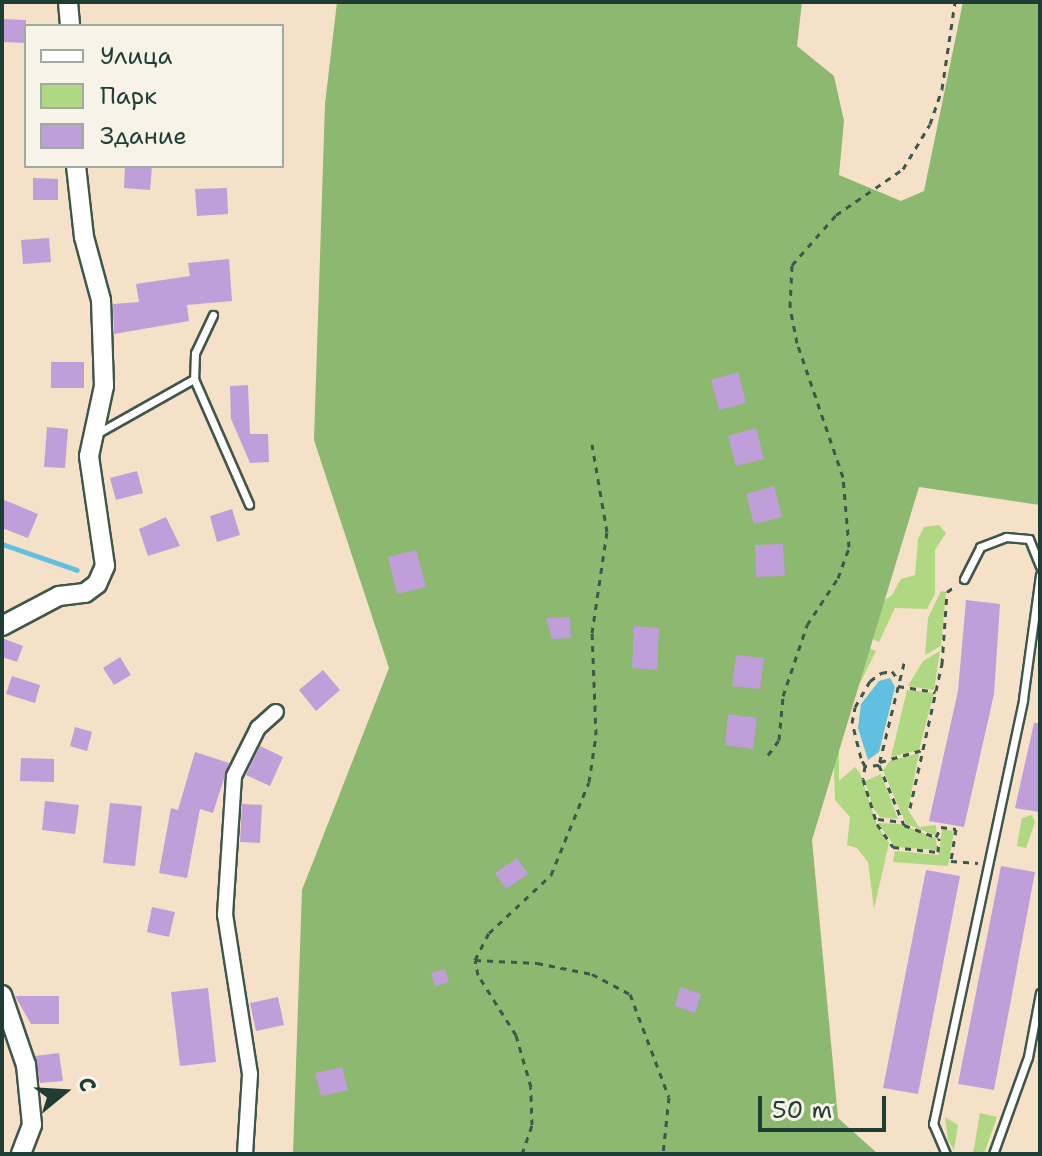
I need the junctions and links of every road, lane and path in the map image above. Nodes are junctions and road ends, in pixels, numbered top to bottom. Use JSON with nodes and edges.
{"nodes":[{"id":1,"x":68,"y":2,"type":"edge"},
{"id":2,"x":955,"y":2,"type":"edge"},
{"id":3,"x":70,"y":24,"type":"edge"},
{"id":4,"x":76,"y":168,"type":"edge"},
{"id":5,"x":213,"y":315,"type":"dead end"},
{"id":6,"x":194,"y":379,"type":"junction"},
{"id":7,"x":93,"y":436,"type":"junction"},
{"id":8,"x":592,"y":444,"type":"dead end"},
{"id":9,"x":249,"y":504,"type":"dead end"},
{"id":10,"x":1040,"y":566,"type":"edge"},
{"id":11,"x":1040,"y":575,"type":"edge"},
{"id":12,"x":964,"y":579,"type":"joint"},
{"id":13,"x":2,"y":626,"type":"edge"},
{"id":14,"x":904,"y":663,"type":"dead end"},
{"id":15,"x":899,"y":683,"type":"junction"},
{"id":16,"x":936,"y":692,"type":"junction"},
{"id":17,"x":276,"y":712,"type":"dead end"},
{"id":18,"x":922,"y":750,"type":"junction"},
{"id":19,"x":768,"y":755,"type":"dead end"},
{"id":20,"x":880,"y":763,"type":"junction"},
{"id":21,"x":865,"y":766,"type":"junction"},
{"id":22,"x":910,"y":808,"type":"dead end"},
{"id":23,"x":876,"y":818,"type":"junction"},
{"id":24,"x":901,"y":822,"type":"junction"},
{"id":25,"x":939,"y":837,"type":"junction"},
{"id":26,"x":986,"y":864,"type":"junction"},
{"id":27,"x":475,"y":960,"type":"junction"},
{"id":28,"x":1040,"y":993,"type":"edge"},
{"id":29,"x":3,"y":1004,"type":"edge"},
{"id":30,"x":21,"y":1154,"type":"edge"},
{"id":31,"x":245,"y":1154,"type":"edge"},
{"id":32,"x":522,"y":1154,"type":"edge"},
{"id":33,"x":663,"y":1154,"type":"edge"},
{"id":34,"x":946,"y":1154,"type":"edge"},
{"id":35,"x":993,"y":1154,"type":"edge"}],
"edges":[{"from":1,"to":3,"type":"street"},
{"from":2,"to":19,"type":"path"},
{"from":4,"to":7,"type":"street"},
{"from":5,"to":6,"type":"lane"},
{"from":6,"to":7,"type":"lane"},
{"from":6,"to":9,"type":"lane"},
{"from":7,"to":13,"type":"street"},
{"from":8,"to":27,"type":"path"},
{"from":10,"to":12,"type":"lane"},
{"from":11,"to":26,"type":"lane"},
{"from":12,"to":16,"type":"path"},
{"from":14,"to":15,"type":"path"},
{"from":15,"to":16,"type":"path"},
{"from":15,"to":20,"type":"path"},
{"from":15,"to":21,"type":"path"},
{"from":16,"to":18,"type":"path"},
{"from":17,"to":31,"type":"street"},
{"from":18,"to":20,"type":"path"},
{"from":18,"to":22,"type":"path"},
{"from":20,"to":21,"type":"path"},
{"from":20,"to":24,"type":"path"},
{"from":21,"to":23,"type":"path"},
{"from":23,"to":24,"type":"path"},
{"from":23,"to":25,"type":"path"},
{"from":24,"to":25,"type":"path"},
{"from":25,"to":26,"type":"path"},
{"from":26,"to":34,"type":"lane"},
{"from":27,"to":32,"type":"path"},
{"from":27,"to":33,"type":"path"},
{"from":28,"to":35,"type":"lane"},
{"from":29,"to":30,"type":"street"}]}
